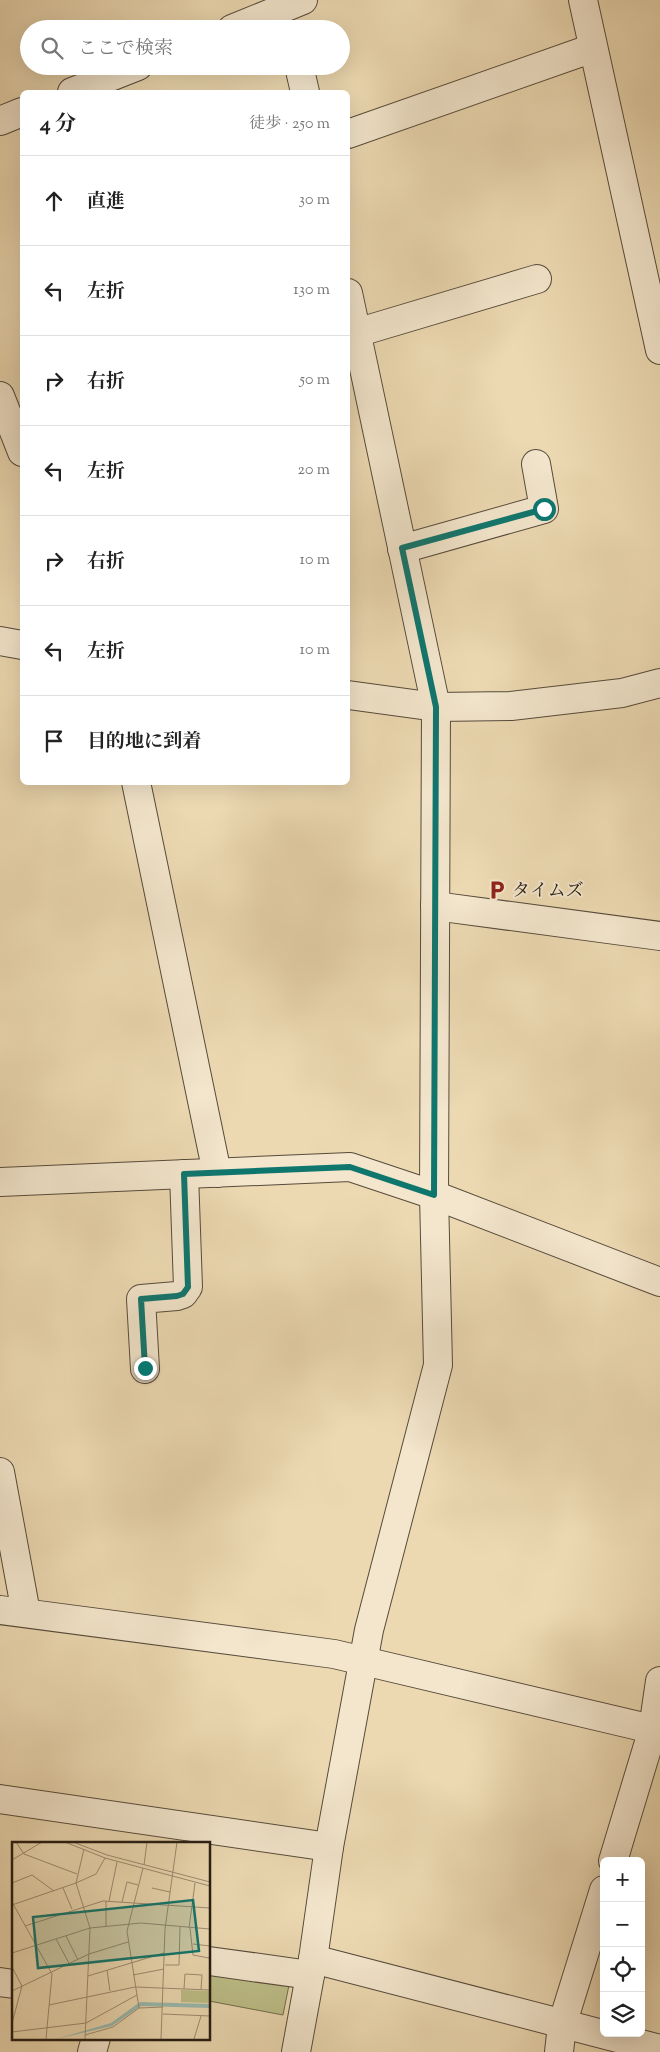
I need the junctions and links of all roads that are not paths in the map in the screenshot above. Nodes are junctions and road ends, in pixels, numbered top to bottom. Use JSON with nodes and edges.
{"nodes":[{"id":1,"x":583,"y":0,"type":"edge"},
{"id":2,"x":291,"y":9,"type":"edge"},
{"id":3,"x":259,"y":20,"type":"edge"},
{"id":4,"x":594,"y":48,"type":"junction"},
{"id":5,"x":115,"y":75,"type":"edge"},
{"id":6,"x":301,"y":75,"type":"edge"},
{"id":7,"x":77,"y":90,"type":"edge"},
{"id":8,"x":305,"y":90,"type":"edge"},
{"id":9,"x":20,"y":113,"type":"edge"},
{"id":10,"x":0,"y":121,"type":"edge"},
{"id":11,"x":350,"y":133,"type":"edge"},
{"id":12,"x":537,"y":279,"type":"dead end"},
{"id":13,"x":350,"y":303,"type":"edge"},
{"id":14,"x":356,"y":333,"type":"junction"},
{"id":15,"x":660,"y":350,"type":"edge"},
{"id":16,"x":358,"y":392,"type":"edge"},
{"id":17,"x":9,"y":398,"type":"edge"},
{"id":18,"x":20,"y":444,"type":"edge"},
{"id":19,"x":536,"y":464,"type":"dead end"},
{"id":20,"x":402,"y":548,"type":"junction"},
{"id":21,"x":0,"y":641,"type":"edge"},
{"id":22,"x":20,"y":645,"type":"edge"},
{"id":23,"x":660,"y":683,"type":"edge"},
{"id":24,"x":350,"y":695,"type":"edge"},
{"id":25,"x":436,"y":707,"type":"junction"},
{"id":26,"x":137,"y":785,"type":"edge"},
{"id":27,"x":436,"y":906,"type":"junction"},
{"id":28,"x":660,"y":936,"type":"edge"},
{"id":29,"x":217,"y":1172,"type":"junction"},
{"id":30,"x":184,"y":1174,"type":"junction"},
{"id":31,"x":0,"y":1182,"type":"edge"},
{"id":32,"x":434,"y":1195,"type":"junction"},
{"id":33,"x":660,"y":1282,"type":"edge"},
{"id":34,"x":145,"y":1368,"type":"dead end"},
{"id":35,"x":0,"y":1472,"type":"edge"},
{"id":36,"x":13,"y":1612,"type":"edge"},
{"id":37,"x":364,"y":1660,"type":"junction"},
{"id":38,"x":660,"y":1681,"type":"edge"},
{"id":39,"x":657,"y":1730,"type":"edge"},
{"id":40,"x":0,"y":1799,"type":"edge"},
{"id":41,"x":329,"y":1847,"type":"junction"},
{"id":42,"x":614,"y":1857,"type":"edge"},
{"id":43,"x":600,"y":1902,"type":"edge"},
{"id":44,"x":210,"y":1961,"type":"edge"},
{"id":45,"x":312,"y":1967,"type":"junction"},
{"id":46,"x":562,"y":2025,"type":"junction"},
{"id":47,"x":660,"y":2049,"type":"edge"},
{"id":48,"x":296,"y":2052,"type":"edge"},
{"id":49,"x":558,"y":2052,"type":"edge"}],
"edges":[{"from":1,"to":4,"type":"street"},
{"from":2,"to":3,"type":"street"},
{"from":4,"to":11,"type":"street"},
{"from":4,"to":15,"type":"street"},
{"from":5,"to":7,"type":"street"},
{"from":6,"to":8,"type":"street"},
{"from":9,"to":10,"type":"street"},
{"from":12,"to":14,"type":"street"},
{"from":13,"to":14,"type":"street"},
{"from":14,"to":16,"type":"street"},
{"from":16,"to":20,"type":"street"},
{"from":17,"to":18,"type":"street"},
{"from":19,"to":20,"type":"street"},
{"from":20,"to":25,"type":"street"},
{"from":21,"to":22,"type":"street"},
{"from":23,"to":25,"type":"street"},
{"from":24,"to":25,"type":"street"},
{"from":25,"to":27,"type":"street"},
{"from":26,"to":29,"type":"street"},
{"from":27,"to":28,"type":"street"},
{"from":27,"to":32,"type":"street"},
{"from":29,"to":30,"type":"street"},
{"from":29,"to":32,"type":"street"},
{"from":30,"to":31,"type":"street"},
{"from":30,"to":34,"type":"street"},
{"from":32,"to":33,"type":"street"},
{"from":32,"to":37,"type":"street"},
{"from":35,"to":36,"type":"street"},
{"from":36,"to":37,"type":"street"},
{"from":37,"to":39,"type":"street"},
{"from":37,"to":41,"type":"street"},
{"from":38,"to":39,"type":"street"},
{"from":39,"to":42,"type":"street"},
{"from":40,"to":41,"type":"street"},
{"from":41,"to":45,"type":"street"},
{"from":43,"to":46,"type":"street"},
{"from":44,"to":45,"type":"street"},
{"from":45,"to":46,"type":"street"},
{"from":45,"to":48,"type":"street"},
{"from":46,"to":47,"type":"street"},
{"from":46,"to":49,"type":"street"}]}
